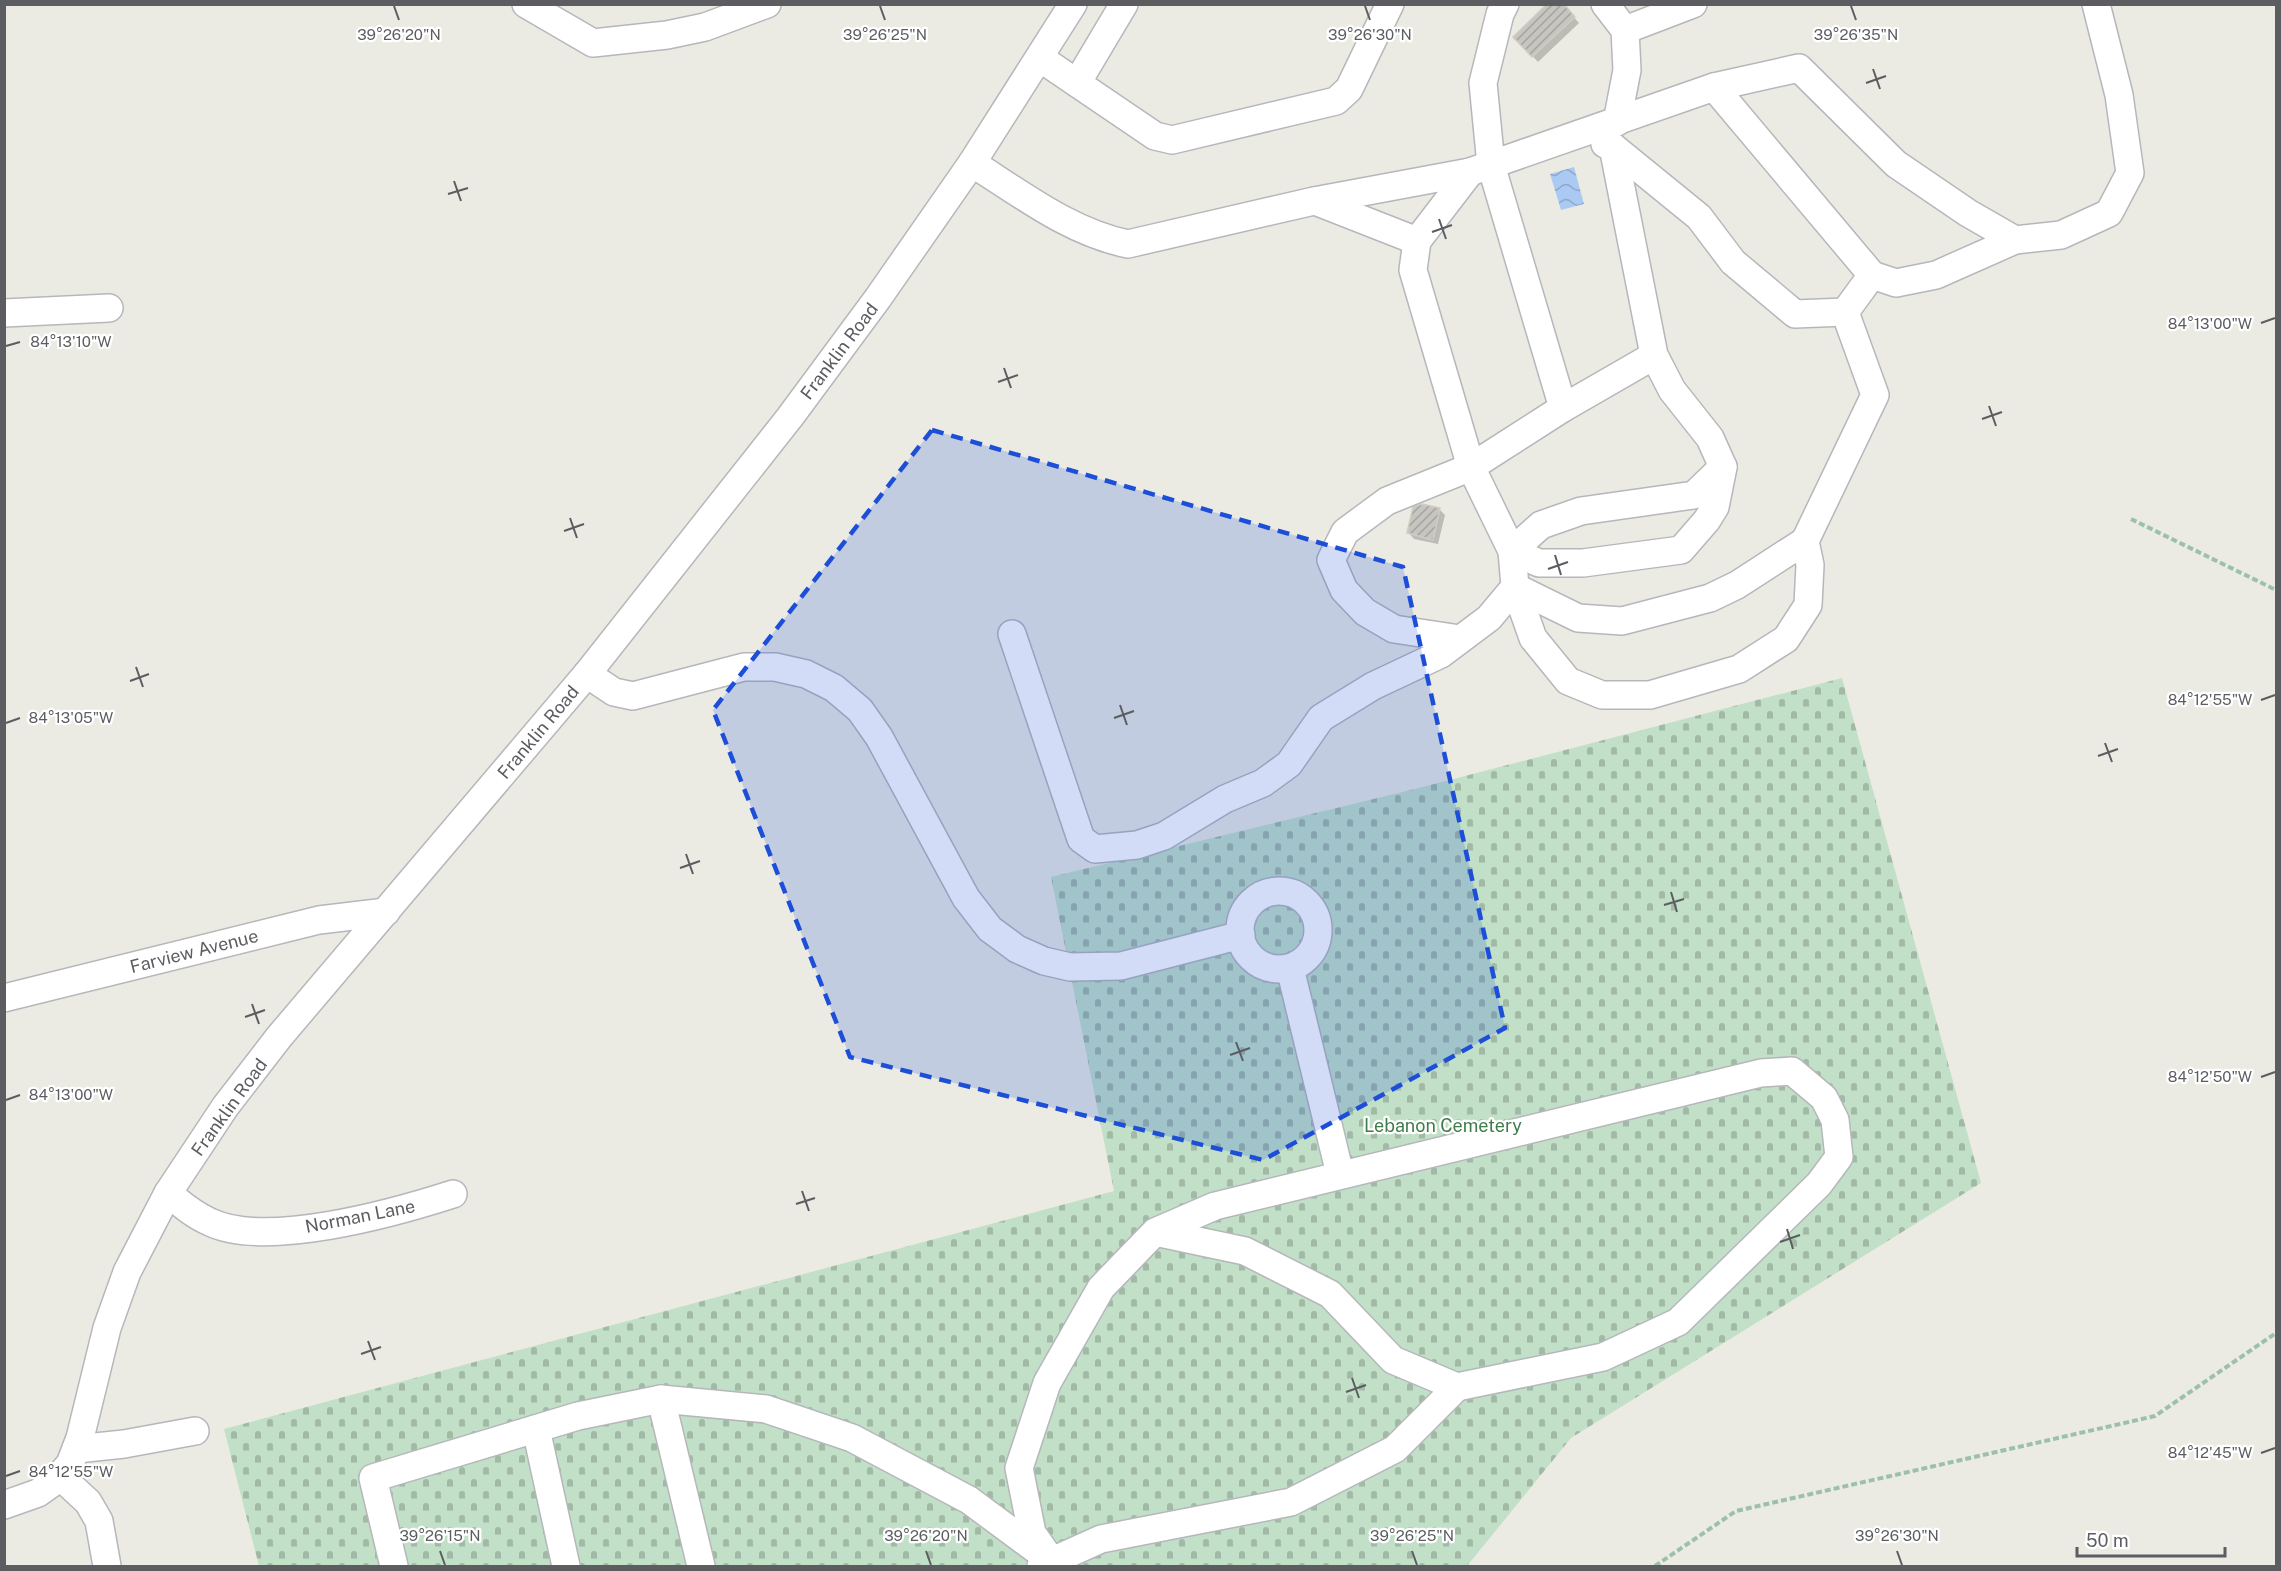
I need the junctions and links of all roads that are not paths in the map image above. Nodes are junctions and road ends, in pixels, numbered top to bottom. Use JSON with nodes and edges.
{"nodes":[{"id":1,"x":526,"y":4,"type":"edge"},
{"id":2,"x":767,"y":4,"type":"edge"},
{"id":3,"x":1073,"y":4,"type":"edge"},
{"id":4,"x":1124,"y":4,"type":"edge"},
{"id":5,"x":1390,"y":4,"type":"edge"},
{"id":6,"x":1506,"y":4,"type":"edge"},
{"id":7,"x":1605,"y":4,"type":"edge"},
{"id":8,"x":1693,"y":4,"type":"edge"},
{"id":9,"x":2096,"y":4,"type":"edge"},
{"id":10,"x":1625,"y":30,"type":"junction"},
{"id":11,"x":1040,"y":58,"type":"junction"},
{"id":12,"x":1077,"y":83,"type":"junction"},
{"id":13,"x":1714,"y":87,"type":"junction"},
{"id":14,"x":1615,"y":135,"type":"junction"},
{"id":15,"x":972,"y":163,"type":"junction"},
{"id":16,"x":1481,"y":169,"type":"junction"},
{"id":17,"x":1314,"y":201,"type":"junction"},
{"id":18,"x":2015,"y":240,"type":"junction"},
{"id":19,"x":1417,"y":241,"type":"junction"},
{"id":20,"x":1872,"y":275,"type":"junction"},
{"id":21,"x":109,"y":308,"type":"dead end"},
{"id":22,"x":1845,"y":312,"type":"junction"},
{"id":23,"x":4,"y":313,"type":"edge"},
{"id":24,"x":1648,"y":359,"type":"dead end"},
{"id":25,"x":1563,"y":408,"type":"junction"},
{"id":26,"x":1723,"y":467,"type":"junction"},
{"id":27,"x":1471,"y":468,"type":"junction"},
{"id":28,"x":1805,"y":541,"type":"junction"},
{"id":29,"x":1512,"y":551,"type":"junction"},
{"id":30,"x":1515,"y":587,"type":"junction"},
{"id":31,"x":1012,"y":634,"type":"dead end"},
{"id":32,"x":1460,"y":639,"type":"junction"},
{"id":33,"x":587,"y":674,"type":"junction"},
{"id":34,"x":386,"y":912,"type":"junction"},
{"id":35,"x":1241,"y":935,"type":"junction"},
{"id":36,"x":1290,"y":968,"type":"junction"},
{"id":37,"x":4,"y":998,"type":"edge"},
{"id":38,"x":1340,"y":1174,"type":"junction"},
{"id":39,"x":168,"y":1193,"type":"junction"},
{"id":40,"x":453,"y":1194,"type":"dead end"},
{"id":41,"x":1155,"y":1232,"type":"junction"},
{"id":42,"x":1457,"y":1387,"type":"junction"},
{"id":43,"x":662,"y":1399,"type":"junction"},
{"id":44,"x":536,"y":1429,"type":"junction"},
{"id":45,"x":195,"y":1431,"type":"dead end"},
{"id":46,"x":76,"y":1449,"type":"junction"},
{"id":47,"x":58,"y":1479,"type":"junction"},
{"id":48,"x":4,"y":1505,"type":"edge"},
{"id":49,"x":1050,"y":1565,"type":"edge"},
{"id":50,"x":107,"y":1566,"type":"edge"},
{"id":51,"x":394,"y":1566,"type":"edge"},
{"id":52,"x":566,"y":1566,"type":"edge"},
{"id":53,"x":702,"y":1566,"type":"edge"}],
"edges":[{"from":1,"to":2,"type":"street"},
{"from":3,"to":11,"type":"street","name":"Franklin Road"},
{"from":4,"to":12,"type":"street"},
{"from":5,"to":12,"type":"street"},
{"from":6,"to":16,"type":"street"},
{"from":7,"to":10,"type":"street"},
{"from":8,"to":10,"type":"street"},
{"from":9,"to":18,"type":"street"},
{"from":10,"to":14,"type":"street"},
{"from":11,"to":12,"type":"street"},
{"from":11,"to":15,"type":"street","name":"Franklin Road"},
{"from":13,"to":14,"type":"street"},
{"from":13,"to":18,"type":"street"},
{"from":13,"to":20,"type":"street"},
{"from":14,"to":16,"type":"street"},
{"from":14,"to":22,"type":"street"},
{"from":14,"to":26,"type":"street"},
{"from":15,"to":17,"type":"street"},
{"from":15,"to":33,"type":"street","name":"Franklin Road"},
{"from":16,"to":17,"type":"street"},
{"from":16,"to":19,"type":"street"},
{"from":16,"to":25,"type":"street"},
{"from":17,"to":19,"type":"street"},
{"from":18,"to":20,"type":"street"},
{"from":19,"to":27,"type":"street"},
{"from":20,"to":22,"type":"street"},
{"from":21,"to":23,"type":"street"},
{"from":22,"to":28,"type":"street"},
{"from":24,"to":25,"type":"street"},
{"from":25,"to":27,"type":"street"},
{"from":26,"to":29,"type":"street"},
{"from":26,"to":29,"type":"street"},
{"from":27,"to":29,"type":"street"},
{"from":27,"to":32,"type":"street"},
{"from":28,"to":30,"type":"street"},
{"from":28,"to":30,"type":"street"},
{"from":29,"to":30,"type":"street"},
{"from":30,"to":32,"type":"street"},
{"from":31,"to":32,"type":"street"},
{"from":33,"to":34,"type":"street","name":"Franklin Road"},
{"from":33,"to":35,"type":"street"},
{"from":34,"to":37,"type":"street","name":"Farview Avenue"},
{"from":34,"to":39,"type":"street","name":"Franklin Road"},
{"from":35,"to":36,"type":"street"},
{"from":35,"to":36,"type":"street"},
{"from":36,"to":38,"type":"street"},
{"from":38,"to":41,"type":"street"},
{"from":38,"to":42,"type":"street"},
{"from":39,"to":40,"type":"street","name":"Norman Lane"},
{"from":39,"to":46,"type":"street","name":"Franklin Road"},
{"from":41,"to":42,"type":"street"},
{"from":41,"to":49,"type":"street"},
{"from":42,"to":49,"type":"street"},
{"from":43,"to":44,"type":"street"},
{"from":43,"to":49,"type":"street"},
{"from":43,"to":53,"type":"street"},
{"from":44,"to":51,"type":"street"},
{"from":44,"to":52,"type":"street"},
{"from":45,"to":46,"type":"street"},
{"from":46,"to":47,"type":"street","name":"Franklin Road"},
{"from":47,"to":48,"type":"street"},
{"from":47,"to":50,"type":"street"}]}
